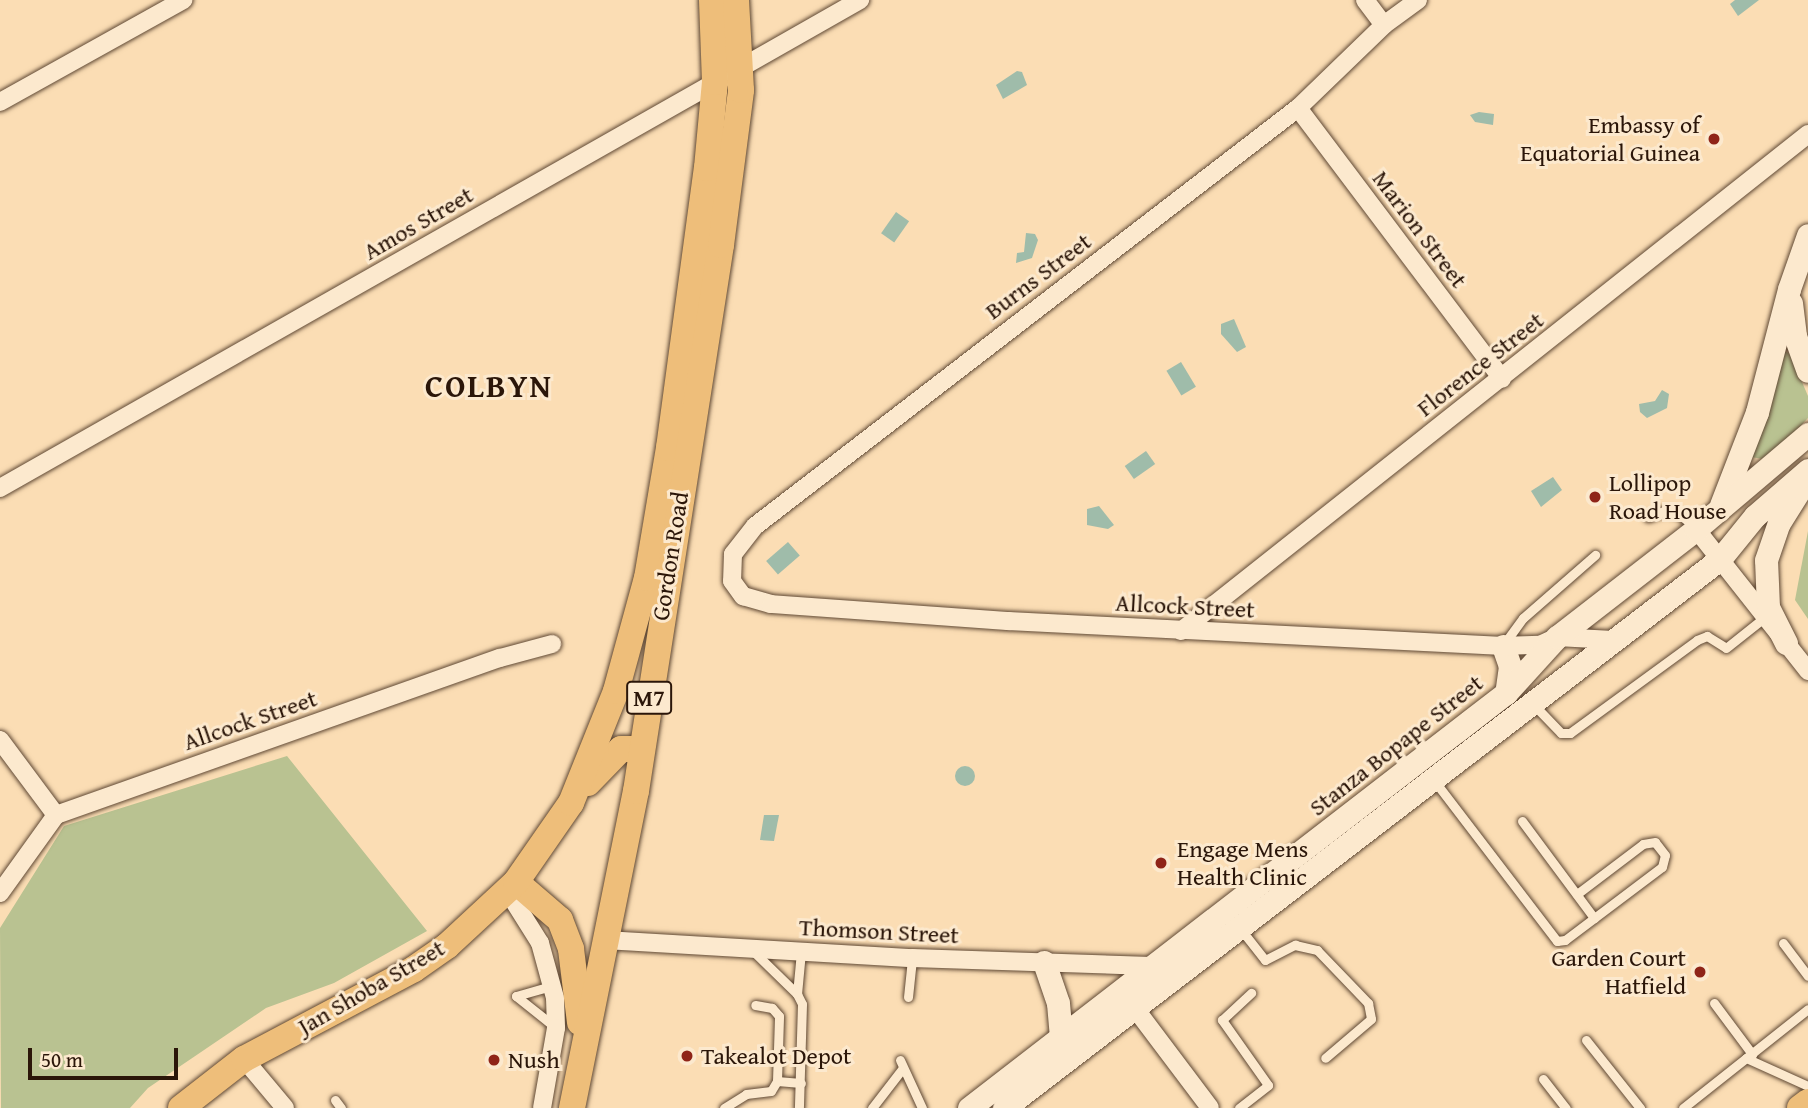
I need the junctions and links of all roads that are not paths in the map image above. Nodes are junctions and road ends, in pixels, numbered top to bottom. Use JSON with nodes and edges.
{"nodes":[{"id":1,"x":183,"y":0,"type":"edge"},
{"id":2,"x":712,"y":0,"type":"edge"},
{"id":3,"x":736,"y":0,"type":"edge"},
{"id":4,"x":860,"y":0,"type":"edge"},
{"id":5,"x":1365,"y":0,"type":"edge"},
{"id":6,"x":1418,"y":0,"type":"edge"},
{"id":7,"x":1384,"y":25,"type":"junction"},
{"id":8,"x":741,"y":67,"type":"junction"},
{"id":9,"x":715,"y":82,"type":"junction"},
{"id":10,"x":0,"y":102,"type":"edge"},
{"id":11,"x":1298,"y":108,"type":"junction"},
{"id":12,"x":1808,"y":134,"type":"edge"},
{"id":13,"x":1808,"y":239,"type":"edge"},
{"id":14,"x":1789,"y":289,"type":"junction"},
{"id":15,"x":1808,"y":371,"type":"edge"},
{"id":16,"x":1502,"y":379,"type":"junction"},
{"id":17,"x":1808,"y":434,"type":"edge"},
{"id":18,"x":1808,"y":470,"type":"edge"},
{"id":19,"x":1808,"y":477,"type":"edge"},
{"id":20,"x":0,"y":488,"type":"edge"},
{"id":21,"x":1718,"y":511,"type":"junction"},
{"id":22,"x":1648,"y":517,"type":"dead end"},
{"id":23,"x":1696,"y":529,"type":"junction"},
{"id":24,"x":1595,"y":555,"type":"dead end"},
{"id":25,"x":1720,"y":559,"type":"junction"},
{"id":26,"x":753,"y":601,"type":"joint"},
{"id":27,"x":1765,"y":617,"type":"junction"},
{"id":28,"x":1181,"y":631,"type":"junction"},
{"id":29,"x":1557,"y":637,"type":"junction"},
{"id":30,"x":1613,"y":640,"type":"junction"},
{"id":31,"x":1786,"y":643,"type":"junction"},
{"id":32,"x":552,"y":644,"type":"dead end"},
{"id":33,"x":1503,"y":646,"type":"junction"},
{"id":34,"x":1808,"y":671,"type":"edge"},
{"id":35,"x":1506,"y":693,"type":"junction"},
{"id":36,"x":1533,"y":703,"type":"junction"},
{"id":37,"x":0,"y":740,"type":"edge"},
{"id":38,"x":642,"y":749,"type":"junction"},
{"id":39,"x":1432,"y":779,"type":"junction"},
{"id":40,"x":571,"y":803,"type":"junction"},
{"id":41,"x":56,"y":815,"type":"junction"},
{"id":42,"x":1522,"y":821,"type":"dead end"},
{"id":43,"x":512,"y":887,"type":"junction"},
{"id":44,"x":0,"y":893,"type":"edge"},
{"id":45,"x":1577,"y":894,"type":"junction"},
{"id":46,"x":1594,"y":918,"type":"junction"},
{"id":47,"x":1238,"y":926,"type":"junction"},
{"id":48,"x":605,"y":940,"type":"junction"},
{"id":49,"x":1783,"y":943,"type":"dead end"},
{"id":50,"x":751,"y":948,"type":"junction"},
{"id":51,"x":801,"y":952,"type":"junction"},
{"id":52,"x":912,"y":958,"type":"junction"},
{"id":53,"x":1044,"y":962,"type":"junction"},
{"id":54,"x":1151,"y":966,"type":"junction"},
{"id":55,"x":1808,"y":975,"type":"edge"},
{"id":56,"x":552,"y":986,"type":"junction"},
{"id":57,"x":797,"y":993,"type":"junction"},
{"id":58,"x":1251,"y":993,"type":"dead end"},
{"id":59,"x":908,"y":997,"type":"dead end"},
{"id":60,"x":1128,"y":999,"type":"junction"},
{"id":61,"x":1714,"y":1003,"type":"dead end"},
{"id":62,"x":755,"y":1005,"type":"dead end"},
{"id":63,"x":1808,"y":1009,"type":"edge"},
{"id":64,"x":556,"y":1028,"type":"junction"},
{"id":65,"x":1061,"y":1039,"type":"junction"},
{"id":66,"x":1586,"y":1040,"type":"dead end"},
{"id":67,"x":583,"y":1043,"type":"junction"},
{"id":68,"x":1749,"y":1056,"type":"junction"},
{"id":69,"x":1325,"y":1058,"type":"dead end"},
{"id":70,"x":244,"y":1059,"type":"junction"},
{"id":71,"x":1543,"y":1079,"type":"dead end"},
{"id":72,"x":777,"y":1082,"type":"junction"},
{"id":73,"x":801,"y":1083,"type":"junction"},
{"id":74,"x":1808,"y":1086,"type":"edge"},
{"id":75,"x":1808,"y":1102,"type":"edge"},
{"id":76,"x":181,"y":1108,"type":"edge"},
{"id":77,"x":285,"y":1108,"type":"edge"},
{"id":78,"x":542,"y":1108,"type":"edge"},
{"id":79,"x":572,"y":1108,"type":"edge"},
{"id":80,"x":724,"y":1108,"type":"edge"},
{"id":81,"x":799,"y":1108,"type":"edge"},
{"id":82,"x":872,"y":1108,"type":"edge"},
{"id":83,"x":922,"y":1108,"type":"edge"},
{"id":84,"x":969,"y":1108,"type":"edge"},
{"id":85,"x":1004,"y":1108,"type":"edge"},
{"id":86,"x":1210,"y":1108,"type":"edge"},
{"id":87,"x":1239,"y":1108,"type":"edge"},
{"id":88,"x":1566,"y":1108,"type":"edge"},
{"id":89,"x":1640,"y":1108,"type":"edge"},
{"id":90,"x":1683,"y":1108,"type":"edge"},
{"id":91,"x":1800,"y":1108,"type":"edge"}],
"edges":[{"from":1,"to":10,"type":"street"},
{"from":2,"to":9,"type":"main road","number":"M7"},
{"from":3,"to":8,"type":"main road","name":"Gordon Road","number":"M7"},
{"from":4,"to":8,"type":"street","name":"Amos Street"},
{"from":5,"to":7,"type":"street"},
{"from":6,"to":7,"type":"street","name":"Burns Street"},
{"from":7,"to":11,"type":"street","name":"Burns Street"},
{"from":8,"to":9,"type":"street","name":"Amos Street"},
{"from":8,"to":38,"type":"main road","name":"Gordon Road","number":"M7"},
{"from":9,"to":20,"type":"street","name":"Amos Street"},
{"from":9,"to":40,"type":"main road","name":"Jan Shoba Street","number":"M7"},
{"from":11,"to":16,"type":"street","name":"Marion Street"},
{"from":11,"to":26,"type":"street","name":"Burns Street"},
{"from":12,"to":16,"type":"street","name":"Florence Street"},
{"from":13,"to":14,"type":"main road"},
{"from":14,"to":15,"type":"main road"},
{"from":14,"to":21,"type":"main road"},
{"from":16,"to":28,"type":"street","name":"Florence Street"},
{"from":17,"to":21,"type":"main road","name":"Stanza Bopape Street"},
{"from":18,"to":25,"type":"main road","name":"Stanza Bopape Street"},
{"from":19,"to":31,"type":"main road"},
{"from":21,"to":23,"type":"main road","name":"Stanza Bopape Street"},
{"from":22,"to":23,"type":"lane"},
{"from":23,"to":25,"type":"street"},
{"from":23,"to":29,"type":"main road","name":"Stanza Bopape Street"},
{"from":24,"to":33,"type":"lane"},
{"from":25,"to":27,"type":"street"},
{"from":25,"to":30,"type":"main road","name":"Stanza Bopape Street"},
{"from":26,"to":28,"type":"street","name":"Allcock Street"},
{"from":27,"to":31,"type":"street"},
{"from":27,"to":36,"type":"lane"},
{"from":28,"to":33,"type":"street","name":"Allcock Street"},
{"from":29,"to":30,"type":"street","name":"Allcock Street"},
{"from":29,"to":33,"type":"street","name":"Allcock Street"},
{"from":29,"to":35,"type":"main road","name":"Stanza Bopape Street"},
{"from":30,"to":36,"type":"main road","name":"Stanza Bopape Street"},
{"from":31,"to":34,"type":"street"},
{"from":32,"to":41,"type":"street","name":"Allcock Street"},
{"from":33,"to":35,"type":"main road"},
{"from":35,"to":54,"type":"main road","name":"Stanza Bopape Street"},
{"from":36,"to":39,"type":"main road","name":"Stanza Bopape Street"},
{"from":37,"to":41,"type":"street"},
{"from":38,"to":40,"type":"main road"},
{"from":38,"to":48,"type":"main road","name":"Gordon Road","number":"M7"},
{"from":39,"to":46,"type":"lane"},
{"from":39,"to":47,"type":"main road","name":"Stanza Bopape Street"},
{"from":40,"to":43,"type":"main road","name":"Jan Shoba Street","number":"M7"},
{"from":41,"to":44,"type":"street"},
{"from":42,"to":45,"type":"lane"},
{"from":43,"to":56,"type":"street"},
{"from":43,"to":67,"type":"main road"},
{"from":43,"to":70,"type":"main road","name":"Jan Shoba Street","number":"M7"},
{"from":45,"to":46,"type":"lane"},
{"from":45,"to":46,"type":"lane"},
{"from":47,"to":60,"type":"main road","name":"Stanza Bopape Street"},
{"from":47,"to":69,"type":"lane"},
{"from":48,"to":50,"type":"street","name":"Thomson Street"},
{"from":48,"to":67,"type":"main road","name":"Gordon Road","number":"M7"},
{"from":49,"to":55,"type":"lane"},
{"from":50,"to":51,"type":"street","name":"Thomson Street"},
{"from":50,"to":57,"type":"lane"},
{"from":51,"to":52,"type":"street","name":"Thomson Street"},
{"from":51,"to":57,"type":"lane"},
{"from":52,"to":53,"type":"street","name":"Thomson Street"},
{"from":52,"to":59,"type":"lane"},
{"from":53,"to":54,"type":"street","name":"Thomson Street"},
{"from":53,"to":65,"type":"main road"},
{"from":54,"to":60,"type":"main road","name":"Stanza Bopape Street"},
{"from":56,"to":64,"type":"street"},
{"from":56,"to":64,"type":"lane"},
{"from":57,"to":73,"type":"lane"},
{"from":58,"to":87,"type":"lane"},
{"from":60,"to":65,"type":"main road","name":"Stanza Bopape Street"},
{"from":60,"to":85,"type":"main road","name":"Stanza Bopape Street"},
{"from":60,"to":86,"type":"street"},
{"from":61,"to":68,"type":"lane"},
{"from":62,"to":72,"type":"lane"},
{"from":63,"to":68,"type":"lane"},
{"from":64,"to":78,"type":"street"},
{"from":65,"to":84,"type":"main road","name":"Stanza Bopape Street"},
{"from":66,"to":89,"type":"lane"},
{"from":67,"to":79,"type":"main road","name":"Gordon Road","number":"M7"},
{"from":68,"to":74,"type":"lane"},
{"from":68,"to":90,"type":"lane"},
{"from":70,"to":76,"type":"main road","name":"Jan Shoba Street","number":"M7"},
{"from":70,"to":77,"type":"street"},
{"from":71,"to":88,"type":"lane"},
{"from":72,"to":73,"type":"lane"},
{"from":72,"to":80,"type":"lane"},
{"from":73,"to":81,"type":"lane"},
{"from":75,"to":91,"type":"main road"},
{"from":82,"to":83,"type":"lane"}]}
